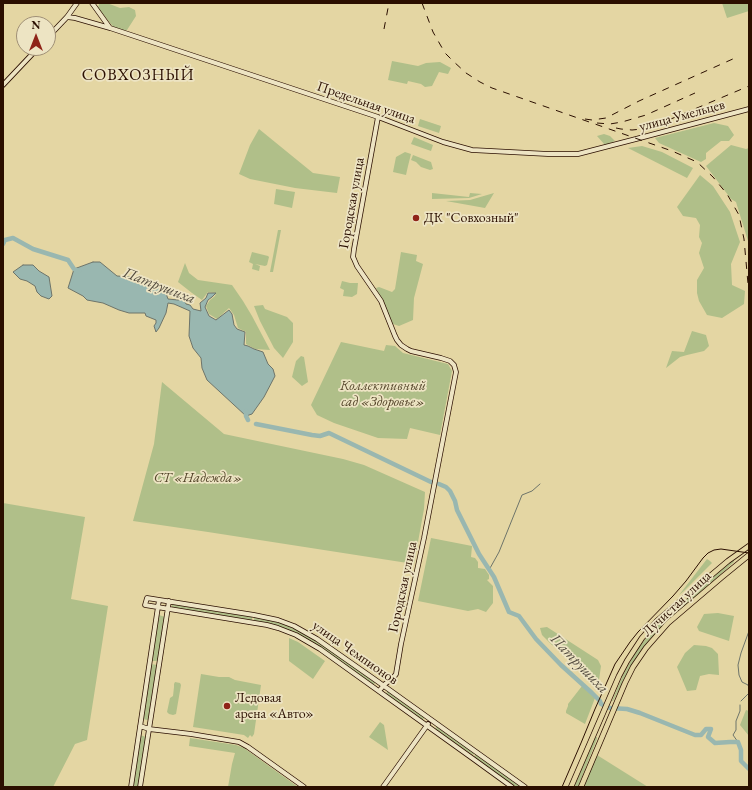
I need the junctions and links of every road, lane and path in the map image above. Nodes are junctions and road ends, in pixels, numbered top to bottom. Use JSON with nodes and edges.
{"nodes":[{"id":1,"x":77,"y":3,"type":"edge"},
{"id":2,"x":92,"y":3,"type":"edge"},
{"id":3,"x":67,"y":17,"type":"junction"},
{"id":4,"x":110,"y":28,"type":"junction"},
{"id":5,"x":56,"y":29,"type":"edge"},
{"id":6,"x":30,"y":56,"type":"edge"},
{"id":7,"x":3,"y":85,"type":"edge"},
{"id":8,"x":749,"y":109,"type":"edge"},
{"id":9,"x":378,"y":117,"type":"junction"},
{"id":10,"x":620,"y":143,"type":"joint"},
{"id":11,"x":749,"y":546,"type":"edge"},
{"id":12,"x":749,"y":555,"type":"edge"},
{"id":13,"x":730,"y":559,"type":"junction"},
{"id":14,"x":722,"y":577,"type":"junction"},
{"id":15,"x":159,"y":600,"type":"junction"},
{"id":16,"x":169,"y":601,"type":"junction"},
{"id":17,"x":158,"y":607,"type":"junction"},
{"id":18,"x":168,"y":609,"type":"junction"},
{"id":19,"x":383,"y":685,"type":"junction"},
{"id":20,"x":379,"y":691,"type":"junction"},
{"id":21,"x":431,"y":720,"type":"junction"},
{"id":22,"x":427,"y":725,"type":"junction"},
{"id":23,"x":140,"y":726,"type":"junction"},
{"id":24,"x":149,"y":728,"type":"junction"},
{"id":25,"x":131,"y":787,"type":"edge"},
{"id":26,"x":140,"y":787,"type":"edge"},
{"id":27,"x":304,"y":787,"type":"edge"},
{"id":28,"x":383,"y":787,"type":"edge"},
{"id":29,"x":512,"y":787,"type":"edge"},
{"id":30,"x":525,"y":787,"type":"edge"},
{"id":31,"x":571,"y":787,"type":"edge"},
{"id":32,"x":580,"y":787,"type":"edge"}],
"edges":[{"from":1,"to":3,"type":"street"},
{"from":2,"to":4,"type":"street"},
{"from":3,"to":4,"type":"street","name":"Предельная улица"},
{"from":3,"to":5,"type":"street"},
{"from":4,"to":9,"type":"street","name":"Предельная улица"},
{"from":6,"to":7,"type":"street"},
{"from":8,"to":10,"type":"street","name":"улица Умельцев"},
{"from":9,"to":10,"type":"street","name":"Предельная улица"},
{"from":9,"to":19,"type":"street","name":"Городская улица"},
{"from":11,"to":13,"type":"main road"},
{"from":12,"to":14,"type":"main road","name":"Лучистая улица"},
{"from":13,"to":14,"type":"main road"},
{"from":13,"to":31,"type":"main road"},
{"from":14,"to":32,"type":"main road","name":"Лучистая улица"},
{"from":15,"to":16,"type":"street","name":"улица Чемпионов"},
{"from":15,"to":17,"type":"street"},
{"from":15,"to":17,"type":"street","name":"улица Чемпионов"},
{"from":16,"to":18,"type":"street"},
{"from":16,"to":19,"type":"street","name":"улица Чемпионов"},
{"from":17,"to":18,"type":"street","name":"улица Чемпионов"},
{"from":17,"to":23,"type":"street"},
{"from":18,"to":20,"type":"street","name":"улица Чемпионов"},
{"from":18,"to":24,"type":"street"},
{"from":19,"to":20,"type":"street","name":"Городская улица"},
{"from":19,"to":21,"type":"street","name":"улица Чемпионов"},
{"from":20,"to":22,"type":"street","name":"улица Чемпионов"},
{"from":21,"to":22,"type":"street"},
{"from":21,"to":30,"type":"street","name":"улица Чемпионов"},
{"from":22,"to":28,"type":"street"},
{"from":22,"to":29,"type":"street","name":"улица Чемпионов"},
{"from":23,"to":24,"type":"street"},
{"from":23,"to":25,"type":"street"},
{"from":24,"to":26,"type":"street"},
{"from":24,"to":27,"type":"street"}]}
